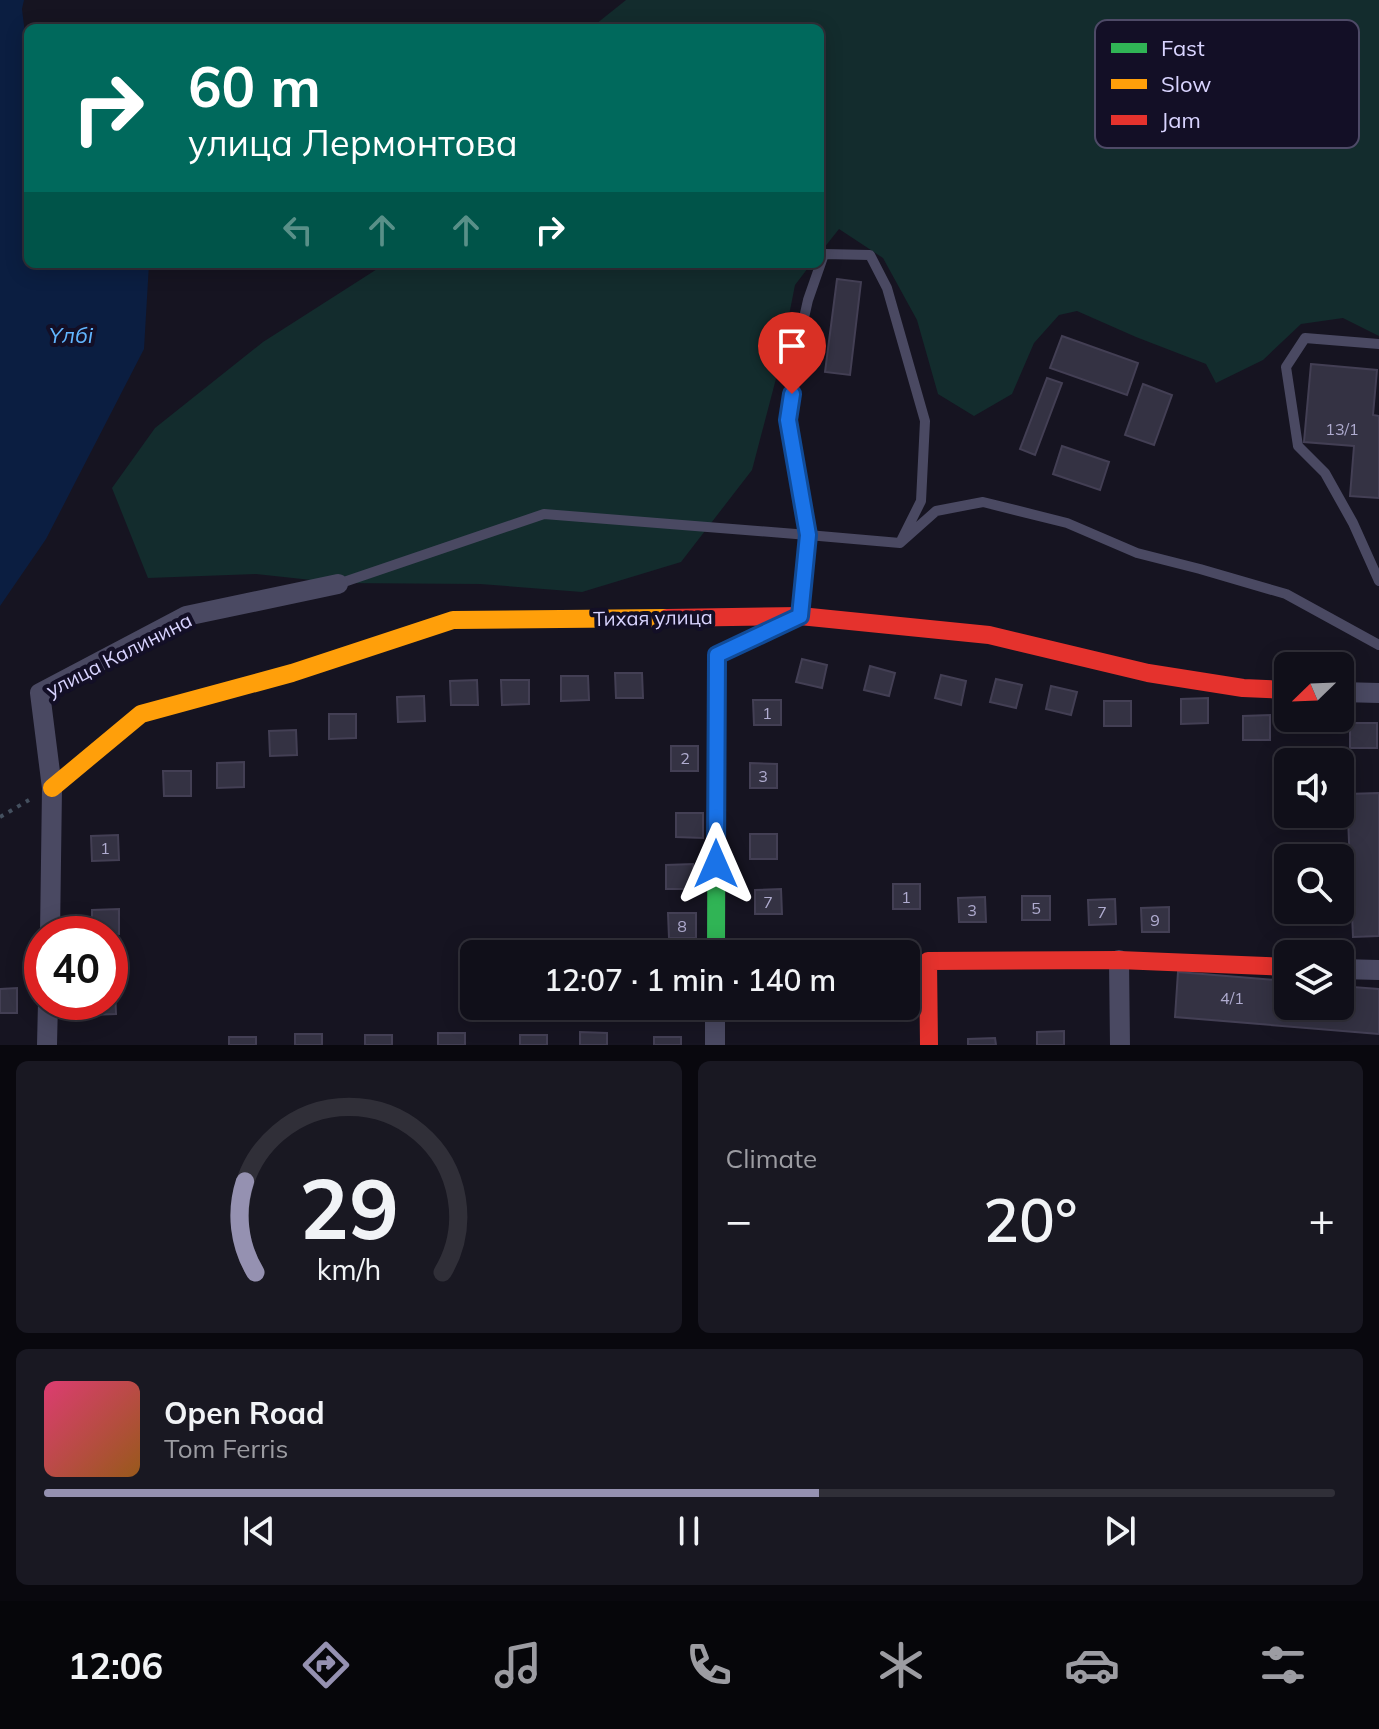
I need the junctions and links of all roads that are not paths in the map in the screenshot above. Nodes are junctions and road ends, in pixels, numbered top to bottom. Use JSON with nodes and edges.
{"nodes":[{"id":1,"x":824,"y":254,"type":"edge"},
{"id":2,"x":819,"y":268,"type":"edge"},
{"id":3,"x":1379,"y":344,"type":"edge"},
{"id":4,"x":808,"y":535,"type":"junction"},
{"id":5,"x":900,"y":543,"type":"junction"},
{"id":6,"x":1379,"y":581,"type":"edge"},
{"id":7,"x":338,"y":584,"type":"joint"},
{"id":8,"x":800,"y":616,"type":"junction"},
{"id":9,"x":1379,"y":645,"type":"edge"},
{"id":10,"x":1274,"y":689,"type":"edge"},
{"id":11,"x":1354,"y":692,"type":"edge"},
{"id":12,"x":1379,"y":693,"type":"edge"},
{"id":13,"x":52,"y":788,"type":"junction"},
{"id":14,"x":50,"y":916,"type":"edge"},
{"id":15,"x":716,"y":940,"type":"edge"},
{"id":16,"x":1119,"y":960,"type":"junction"},
{"id":17,"x":1274,"y":966,"type":"edge"},
{"id":18,"x":1354,"y":969,"type":"edge"},
{"id":19,"x":1379,"y":970,"type":"edge"},
{"id":20,"x":48,"y":1020,"type":"edge"},
{"id":21,"x":715,"y":1020,"type":"edge"},
{"id":22,"x":47,"y":1045,"type":"edge"},
{"id":23,"x":715,"y":1045,"type":"edge"},
{"id":24,"x":929,"y":1045,"type":"edge"},
{"id":25,"x":1120,"y":1045,"type":"edge"}],
"edges":[{"from":1,"to":5,"type":"lane"},
{"from":2,"to":4,"type":"lane"},
{"from":3,"to":6,"type":"lane"},
{"from":4,"to":5,"type":"lane"},
{"from":4,"to":7,"type":"lane"},
{"from":4,"to":8,"type":"lane"},
{"from":5,"to":9,"type":"lane"},
{"from":7,"to":13,"type":"street","name":"улица Калинина"},
{"from":8,"to":10,"type":"street","name":"Тихая улица"},
{"from":8,"to":13,"type":"street","name":"Тихая улица"},
{"from":8,"to":15,"type":"street"},
{"from":11,"to":12,"type":"street"},
{"from":13,"to":14,"type":"street","name":"улица Калинина"},
{"from":16,"to":17,"type":"street"},
{"from":16,"to":24,"type":"street"},
{"from":16,"to":25,"type":"street"},
{"from":18,"to":19,"type":"street"},
{"from":20,"to":22,"type":"street"},
{"from":21,"to":23,"type":"street"}]}
